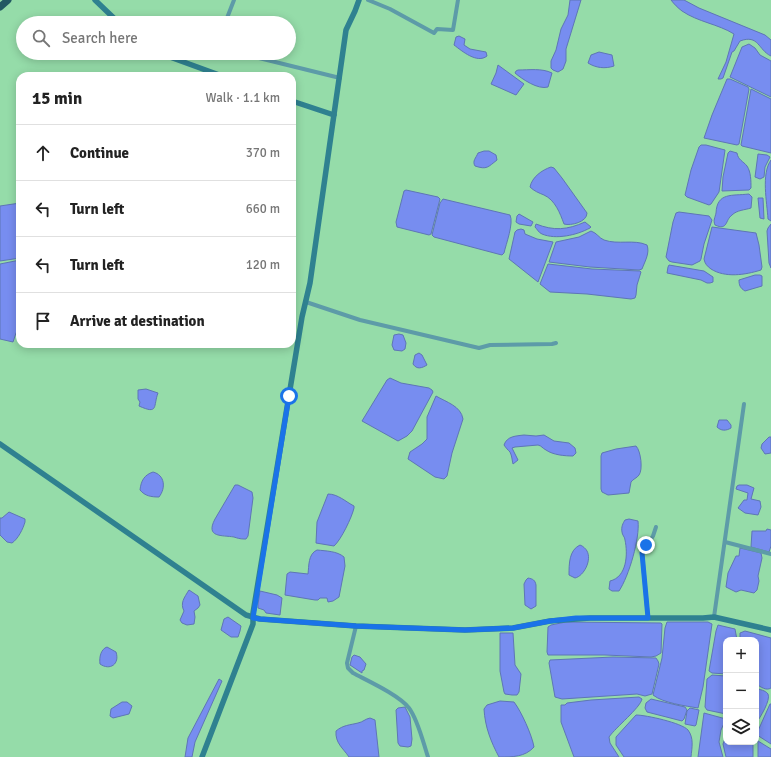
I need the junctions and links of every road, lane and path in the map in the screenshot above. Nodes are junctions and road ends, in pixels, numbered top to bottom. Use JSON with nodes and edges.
{"nodes":[{"id":1,"x":8,"y":0,"type":"edge"},
{"id":2,"x":95,"y":0,"type":"edge"},
{"id":3,"x":234,"y":0,"type":"edge"},
{"id":4,"x":359,"y":0,"type":"edge"},
{"id":5,"x":368,"y":0,"type":"edge"},
{"id":6,"x":458,"y":0,"type":"edge"},
{"id":7,"x":0,"y":7,"type":"edge"},
{"id":8,"x":112,"y":16,"type":"edge"},
{"id":9,"x":228,"y":16,"type":"edge"},
{"id":10,"x":178,"y":60,"type":"edge"},
{"id":11,"x":267,"y":60,"type":"edge"},
{"id":12,"x":211,"y":72,"type":"edge"},
{"id":13,"x":340,"y":78,"type":"junction"},
{"id":14,"x":296,"y":102,"type":"edge"},
{"id":15,"x":334,"y":116,"type":"junction"},
{"id":16,"x":306,"y":302,"type":"junction"},
{"id":17,"x":556,"y":343,"type":"dead end"},
{"id":18,"x":744,"y":404,"type":"dead end"},
{"id":19,"x":0,"y":444,"type":"edge"},
{"id":20,"x":656,"y":526,"type":"dead end"},
{"id":21,"x":725,"y":542,"type":"junction"},
{"id":22,"x":771,"y":554,"type":"edge"},
{"id":23,"x":714,"y":617,"type":"junction"},
{"id":24,"x":253,"y":618,"type":"junction"},
{"id":25,"x":648,"y":618,"type":"junction"},
{"id":26,"x":356,"y":626,"type":"junction"},
{"id":27,"x":771,"y":630,"type":"edge"},
{"id":28,"x":202,"y":757,"type":"edge"},
{"id":29,"x":428,"y":757,"type":"edge"}],
"edges":[{"from":1,"to":7,"type":"highway"},
{"from":2,"to":8,"type":"street"},
{"from":3,"to":9,"type":"street"},
{"from":4,"to":13,"type":"street"},
{"from":5,"to":6,"type":"street"},
{"from":10,"to":12,"type":"street"},
{"from":11,"to":13,"type":"street"},
{"from":13,"to":15,"type":"street"},
{"from":14,"to":15,"type":"street"},
{"from":15,"to":16,"type":"street"},
{"from":16,"to":17,"type":"street"},
{"from":16,"to":24,"type":"street"},
{"from":18,"to":21,"type":"street"},
{"from":19,"to":24,"type":"street"},
{"from":20,"to":25,"type":"street"},
{"from":21,"to":22,"type":"street"},
{"from":21,"to":23,"type":"street"},
{"from":23,"to":25,"type":"street"},
{"from":23,"to":27,"type":"street"},
{"from":24,"to":26,"type":"street"},
{"from":24,"to":28,"type":"street"},
{"from":25,"to":26,"type":"street"},
{"from":26,"to":29,"type":"street"}]}
